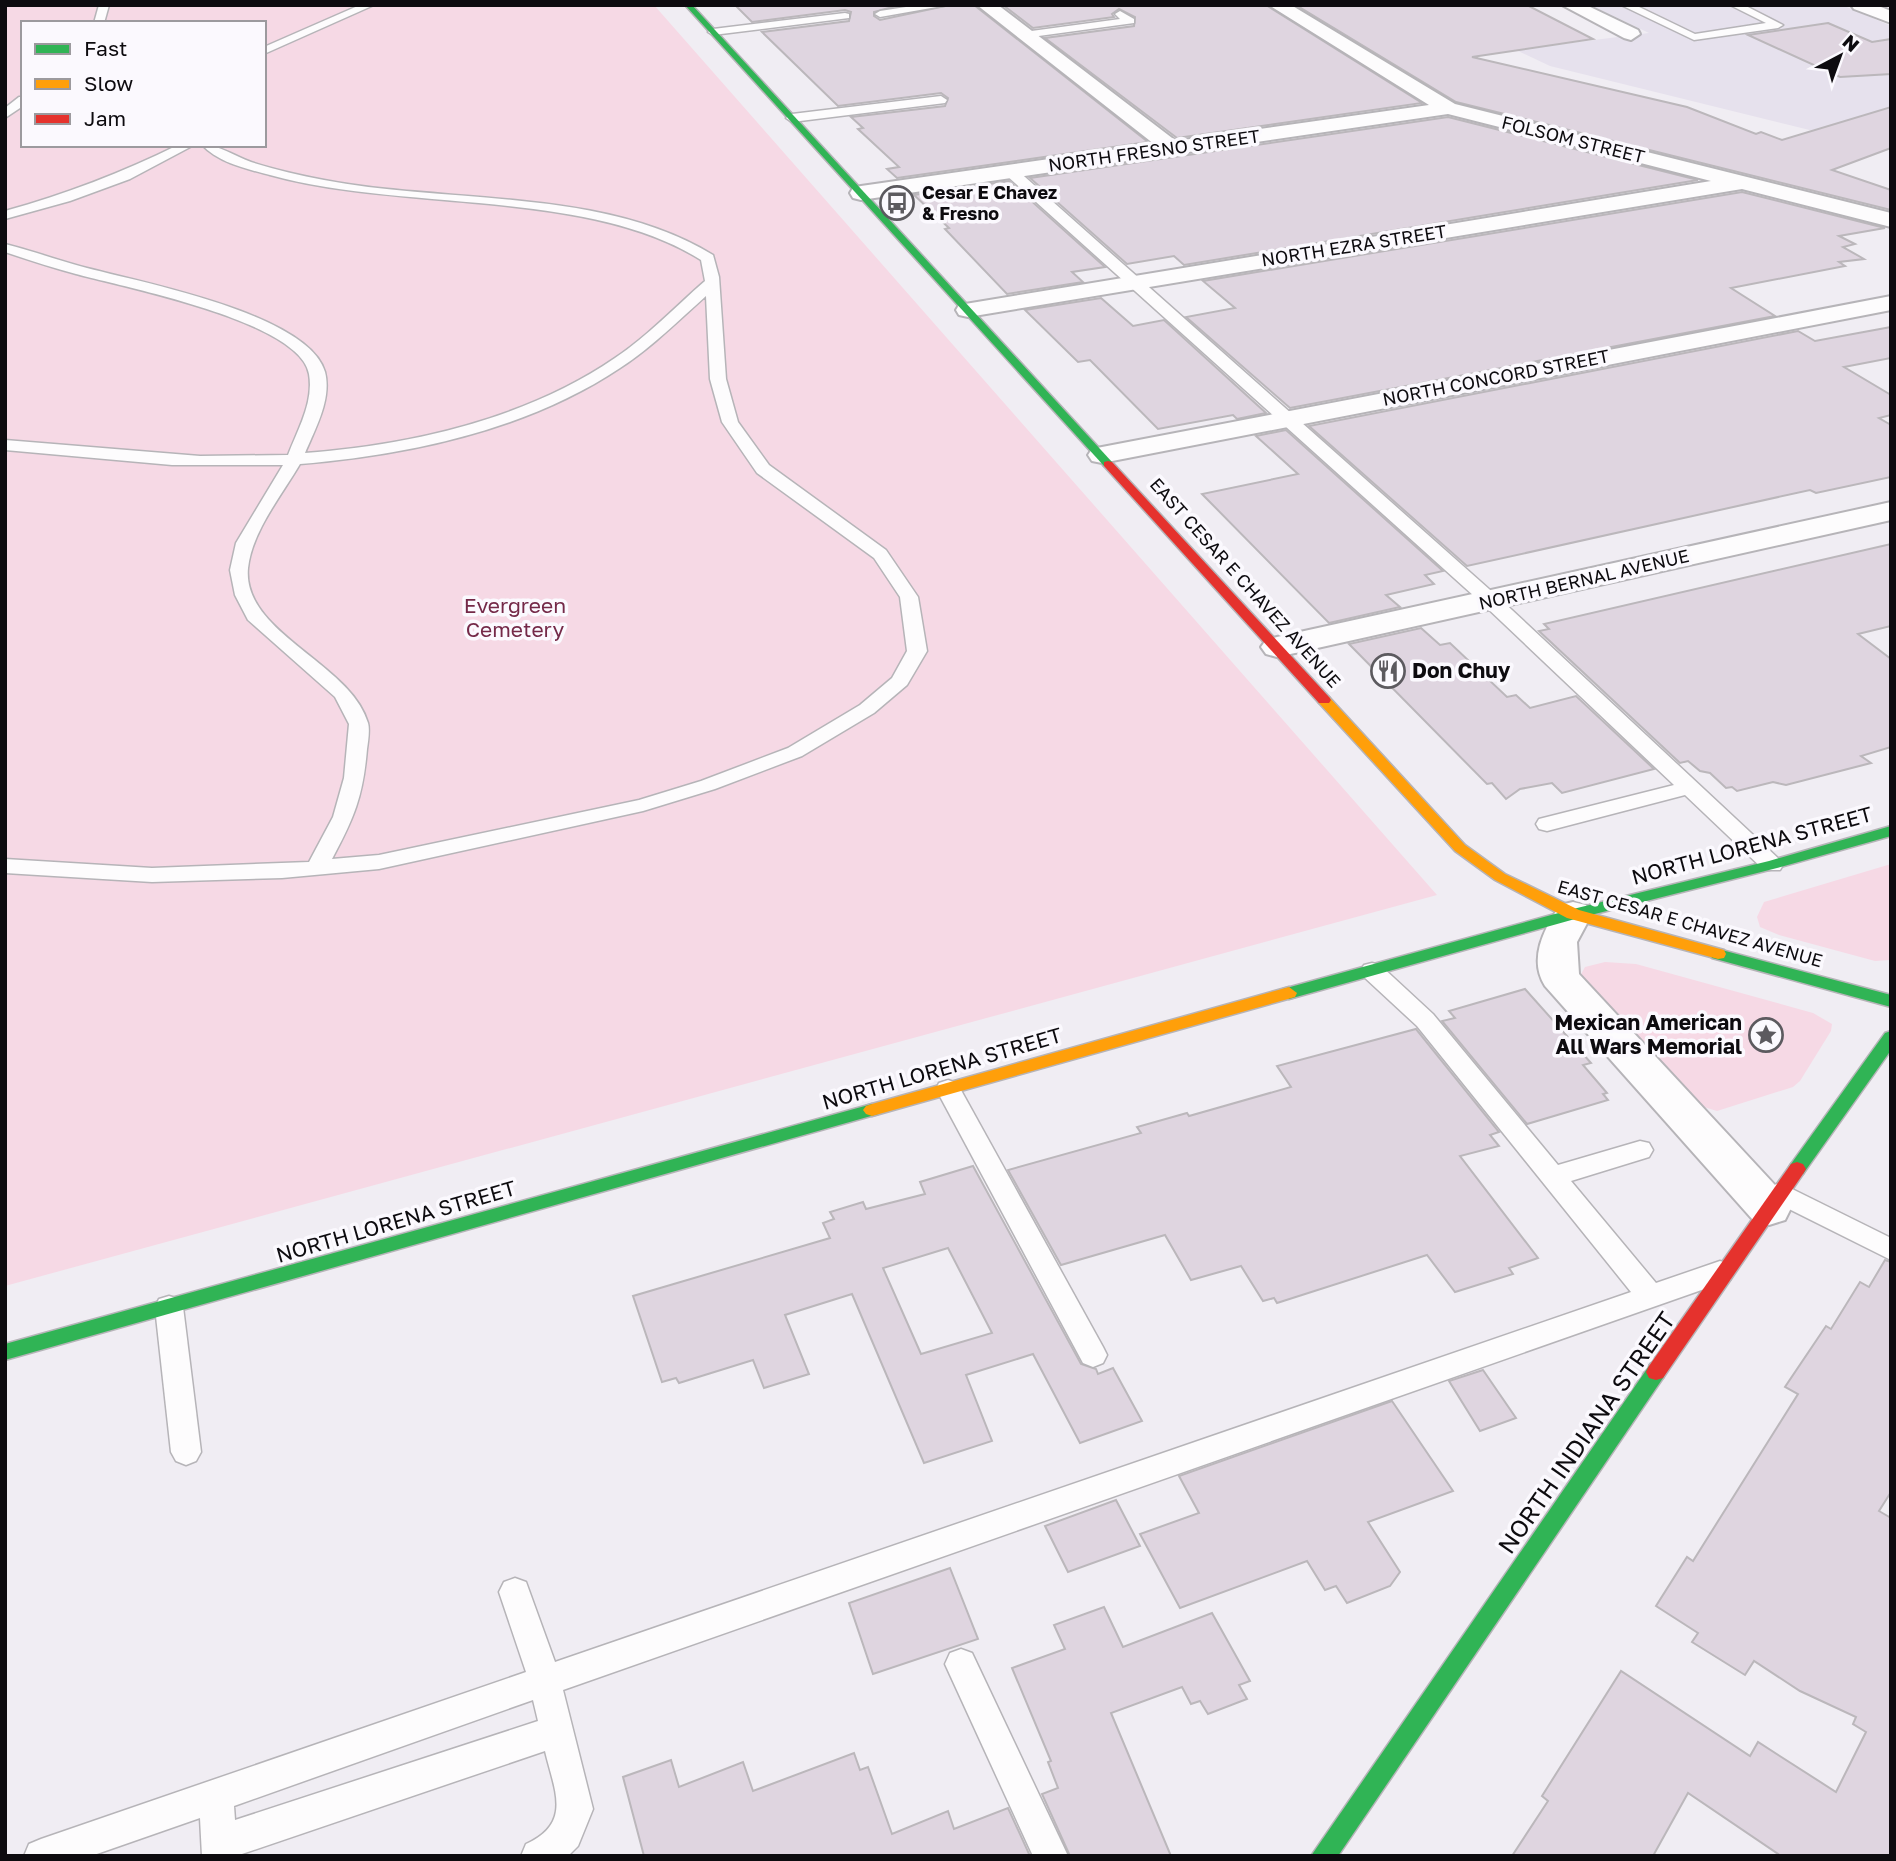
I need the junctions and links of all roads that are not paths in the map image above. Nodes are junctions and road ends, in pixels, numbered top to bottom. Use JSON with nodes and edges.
{"nodes":[{"id":1,"x":369,"y":5,"type":"edge"},
{"id":2,"x":688,"y":5,"type":"edge"},
{"id":3,"x":943,"y":5,"type":"edge"},
{"id":4,"x":986,"y":5,"type":"edge"},
{"id":5,"x":1278,"y":5,"type":"edge"},
{"id":6,"x":1571,"y":5,"type":"edge"},
{"id":7,"x":1626,"y":5,"type":"edge"},
{"id":8,"x":1735,"y":5,"type":"edge"},
{"id":9,"x":1860,"y":5,"type":"edge"},
{"id":10,"x":880,"y":14,"type":"dead end"},
{"id":11,"x":1120,"y":14,"type":"dead end"},
{"id":12,"x":845,"y":16,"type":"dead end"},
{"id":13,"x":1891,"y":18,"type":"edge"},
{"id":14,"x":713,"y":32,"type":"junction"},
{"id":15,"x":1631,"y":34,"type":"dead end"},
{"id":16,"x":1024,"y":35,"type":"junction"},
{"id":17,"x":266,"y":50,"type":"edge"},
{"id":18,"x":898,"y":97,"type":"dead end"},
{"id":19,"x":941,"y":100,"type":"dead end"},
{"id":20,"x":21,"y":102,"type":"edge"},
{"id":21,"x":1448,"y":108,"type":"junction"},
{"id":22,"x":5,"y":114,"type":"edge"},
{"id":23,"x":789,"y":115,"type":"junction"},
{"id":24,"x":184,"y":147,"type":"edge"},
{"id":25,"x":213,"y":147,"type":"edge"},
{"id":26,"x":1172,"y":148,"type":"junction"},
{"id":27,"x":1011,"y":172,"type":"junction"},
{"id":28,"x":1740,"y":183,"type":"junction"},
{"id":29,"x":861,"y":193,"type":"junction"},
{"id":30,"x":5,"y":215,"type":"edge"},
{"id":31,"x":1891,"y":220,"type":"edge"},
{"id":32,"x":5,"y":247,"type":"edge"},
{"id":33,"x":1135,"y":282,"type":"junction"},
{"id":34,"x":712,"y":283,"type":"junction"},
{"id":35,"x":1891,"y":303,"type":"edge"},
{"id":36,"x":968,"y":310,"type":"junction"},
{"id":37,"x":1285,"y":419,"type":"junction"},
{"id":38,"x":5,"y":445,"type":"edge"},
{"id":39,"x":1102,"y":456,"type":"junction"},
{"id":40,"x":295,"y":458,"type":"junction"},
{"id":41,"x":1891,"y":511,"type":"edge"},
{"id":42,"x":1491,"y":601,"type":"junction"},
{"id":43,"x":1277,"y":647,"type":"junction"},
{"id":44,"x":1689,"y":787,"type":"junction"},
{"id":45,"x":1547,"y":824,"type":"dead end"},
{"id":46,"x":1891,"y":831,"type":"edge"},
{"id":47,"x":1772,"y":865,"type":"junction"},
{"id":48,"x":5,"y":866,"type":"edge"},
{"id":49,"x":317,"y":867,"type":"junction"},
{"id":50,"x":1573,"y":915,"type":"junction"},
{"id":51,"x":1372,"y":971,"type":"junction"},
{"id":52,"x":1891,"y":1001,"type":"edge"},
{"id":53,"x":1891,"y":1037,"type":"edge"},
{"id":54,"x":1881,"y":1069,"type":"edge"},
{"id":55,"x":948,"y":1089,"type":"junction"},
{"id":56,"x":1640,"y":1150,"type":"dead end"},
{"id":57,"x":1554,"y":1176,"type":"junction"},
{"id":58,"x":1775,"y":1200,"type":"junction"},
{"id":59,"x":1891,"y":1250,"type":"edge"},
{"id":60,"x":1727,"y":1269,"type":"junction"},
{"id":61,"x":1651,"y":1297,"type":"junction"},
{"id":62,"x":169,"y":1307,"type":"junction"},
{"id":63,"x":5,"y":1352,"type":"edge"},
{"id":64,"x":1093,"y":1355,"type":"dead end"},
{"id":65,"x":186,"y":1452,"type":"dead end"},
{"id":66,"x":515,"y":1592,"type":"dead end"},
{"id":67,"x":961,"y":1664,"type":"dead end"},
{"id":68,"x":545,"y":1681,"type":"junction"},
{"id":69,"x":558,"y":1731,"type":"junction"},
{"id":70,"x":216,"y":1795,"type":"junction"},
{"id":71,"x":218,"y":1849,"type":"edge"},
{"id":72,"x":41,"y":1856,"type":"edge"},
{"id":73,"x":538,"y":1856,"type":"edge"},
{"id":74,"x":1051,"y":1856,"type":"edge"},
{"id":75,"x":1322,"y":1856,"type":"edge"}],
"edges":[{"from":1,"to":17,"type":"lane"},
{"from":2,"to":14,"type":"main road","name":"EAST CESAR E CHAVEZ AVENUE"},
{"from":3,"to":10,"type":"lane"},
{"from":4,"to":16,"type":"street"},
{"from":5,"to":21,"type":"street","name":"FOLSOM STREET"},
{"from":6,"to":15,"type":"street"},
{"from":7,"to":8,"type":"lane"},
{"from":9,"to":13,"type":"street"},
{"from":11,"to":16,"type":"lane"},
{"from":12,"to":14,"type":"lane"},
{"from":14,"to":23,"type":"main road","name":"EAST CESAR E CHAVEZ AVENUE"},
{"from":16,"to":26,"type":"street"},
{"from":18,"to":23,"type":"lane"},
{"from":19,"to":23,"type":"lane"},
{"from":20,"to":22,"type":"lane"},
{"from":21,"to":26,"type":"street","name":"NORTH FRESNO STREET"},
{"from":21,"to":28,"type":"street","name":"FOLSOM STREET"},
{"from":23,"to":29,"type":"main road","name":"EAST CESAR E CHAVEZ AVENUE"},
{"from":24,"to":30,"type":"lane"},
{"from":25,"to":34,"type":"lane"},
{"from":26,"to":27,"type":"street","name":"NORTH FRESNO STREET"},
{"from":27,"to":29,"type":"street","name":"NORTH FRESNO STREET"},
{"from":27,"to":33,"type":"lane"},
{"from":28,"to":31,"type":"street","name":"FOLSOM STREET"},
{"from":28,"to":33,"type":"street","name":"NORTH EZRA STREET"},
{"from":29,"to":36,"type":"main road","name":"EAST CESAR E CHAVEZ AVENUE"},
{"from":32,"to":40,"type":"lane"},
{"from":33,"to":36,"type":"street","name":"NORTH EZRA STREET"},
{"from":33,"to":37,"type":"lane"},
{"from":34,"to":40,"type":"lane"},
{"from":34,"to":49,"type":"lane"},
{"from":35,"to":37,"type":"street","name":"NORTH CONCORD STREET"},
{"from":36,"to":39,"type":"main road","name":"EAST CESAR E CHAVEZ AVENUE"},
{"from":37,"to":39,"type":"street","name":"NORTH CONCORD STREET"},
{"from":37,"to":42,"type":"lane"},
{"from":38,"to":40,"type":"lane"},
{"from":39,"to":43,"type":"main road","name":"EAST CESAR E CHAVEZ AVENUE"},
{"from":40,"to":49,"type":"lane"},
{"from":41,"to":42,"type":"street","name":"NORTH BERNAL AVENUE"},
{"from":42,"to":43,"type":"street","name":"NORTH BERNAL AVENUE"},
{"from":42,"to":44,"type":"lane"},
{"from":43,"to":50,"type":"main road","name":"EAST CESAR E CHAVEZ AVENUE"},
{"from":44,"to":45,"type":"lane"},
{"from":44,"to":47,"type":"lane"},
{"from":46,"to":47,"type":"main road","name":"NORTH LORENA STREET"},
{"from":47,"to":50,"type":"main road","name":"NORTH LORENA STREET"},
{"from":48,"to":49,"type":"lane"},
{"from":50,"to":51,"type":"main road","name":"NORTH LORENA STREET"},
{"from":50,"to":52,"type":"main road","name":"EAST CESAR E CHAVEZ AVENUE"},
{"from":50,"to":58,"type":"street"},
{"from":51,"to":55,"type":"main road","name":"NORTH LORENA STREET"},
{"from":51,"to":57,"type":"lane"},
{"from":53,"to":54,"type":"main road","name":"NORTH INDIANA STREET"},
{"from":54,"to":58,"type":"main road","name":"NORTH INDIANA STREET"},
{"from":55,"to":62,"type":"main road","name":"NORTH LORENA STREET"},
{"from":55,"to":64,"type":"lane"},
{"from":56,"to":57,"type":"lane"},
{"from":57,"to":61,"type":"lane"},
{"from":58,"to":59,"type":"lane"},
{"from":58,"to":60,"type":"main road","name":"NORTH INDIANA STREET"},
{"from":60,"to":61,"type":"lane"},
{"from":60,"to":75,"type":"main road","name":"NORTH INDIANA STREET"},
{"from":61,"to":68,"type":"lane"},
{"from":62,"to":63,"type":"main road","name":"NORTH LORENA STREET"},
{"from":62,"to":65,"type":"lane"},
{"from":66,"to":68,"type":"lane"},
{"from":67,"to":74,"type":"lane"},
{"from":68,"to":69,"type":"lane"},
{"from":68,"to":70,"type":"lane"},
{"from":69,"to":71,"type":"lane"},
{"from":69,"to":73,"type":"lane"},
{"from":70,"to":71,"type":"lane"},
{"from":70,"to":72,"type":"lane"}]}
